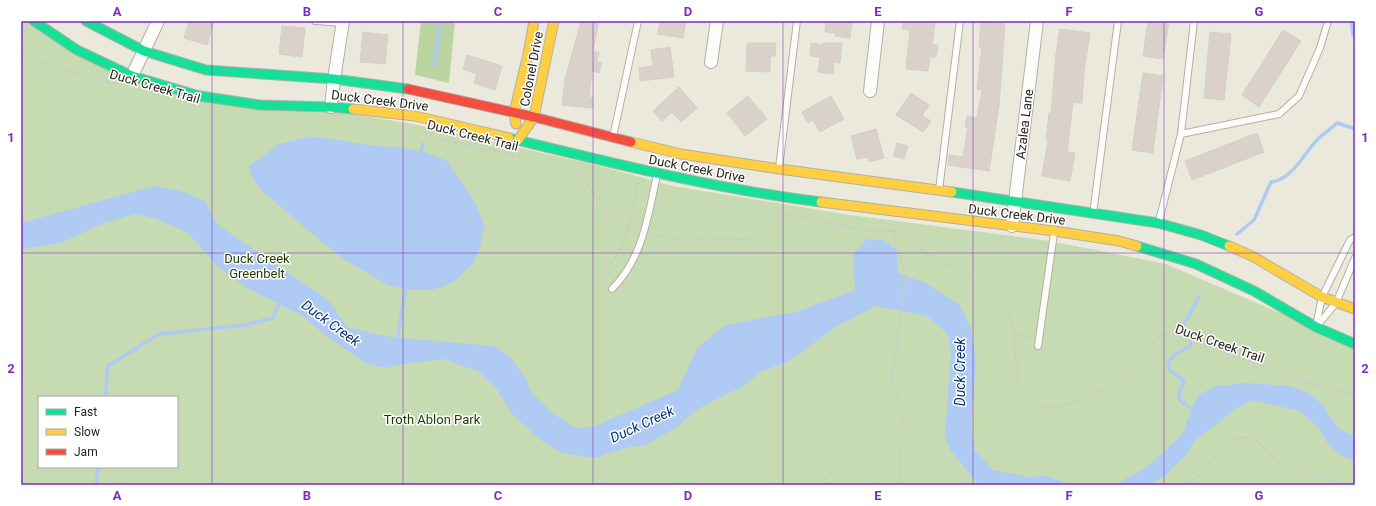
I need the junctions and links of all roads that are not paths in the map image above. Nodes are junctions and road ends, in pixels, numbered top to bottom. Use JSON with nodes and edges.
{"nodes":[{"id":1,"x":34,"y":21,"type":"edge"},
{"id":2,"x":86,"y":21,"type":"edge"},
{"id":3,"x":158,"y":21,"type":"edge"},
{"id":4,"x":315,"y":21,"type":"edge"},
{"id":5,"x":534,"y":21,"type":"edge"},
{"id":6,"x":554,"y":21,"type":"edge"},
{"id":7,"x":638,"y":21,"type":"edge"},
{"id":8,"x":717,"y":21,"type":"edge"},
{"id":9,"x":797,"y":21,"type":"edge"},
{"id":10,"x":878,"y":21,"type":"edge"},
{"id":11,"x":960,"y":21,"type":"edge"},
{"id":12,"x":1037,"y":21,"type":"edge"},
{"id":13,"x":1118,"y":21,"type":"edge"},
{"id":14,"x":1194,"y":21,"type":"edge"},
{"id":15,"x":1328,"y":21,"type":"edge"},
{"id":16,"x":343,"y":22,"type":"edge"},
{"id":17,"x":144,"y":51,"type":"junction"},
{"id":18,"x":711,"y":62,"type":"dead end"},
{"id":19,"x":132,"y":76,"type":"junction"},
{"id":20,"x":334,"y":79,"type":"junction"},
{"id":21,"x":870,"y":91,"type":"dead end"},
{"id":22,"x":332,"y":107,"type":"junction"},
{"id":23,"x":514,"y":113,"type":"junction"},
{"id":24,"x":534,"y":117,"type":"junction"},
{"id":25,"x":1182,"y":134,"type":"junction"},
{"id":26,"x":613,"y":138,"type":"junction"},
{"id":27,"x":518,"y":140,"type":"junction"},
{"id":28,"x":779,"y":169,"type":"junction"},
{"id":29,"x":657,"y":174,"type":"junction"},
{"id":30,"x":939,"y":192,"type":"junction"},
{"id":31,"x":1015,"y":201,"type":"junction"},
{"id":32,"x":1093,"y":214,"type":"junction"},
{"id":33,"x":1158,"y":223,"type":"junction"},
{"id":34,"x":1012,"y":226,"type":"junction"},
{"id":35,"x":1054,"y":231,"type":"junction"},
{"id":36,"x":1355,"y":237,"type":"edge"},
{"id":37,"x":1355,"y":258,"type":"edge"},
{"id":38,"x":612,"y":290,"type":"dead end"},
{"id":39,"x":1322,"y":298,"type":"junction"},
{"id":40,"x":1336,"y":303,"type":"junction"},
{"id":41,"x":1355,"y":309,"type":"edge"},
{"id":42,"x":1316,"y":327,"type":"junction"},
{"id":43,"x":1355,"y":344,"type":"edge"},
{"id":44,"x":1038,"y":346,"type":"dead end"}],
"edges":[{"from":1,"to":19,"type":"main road","name":"Duck Creek Drive"},
{"from":2,"to":17,"type":"main road","name":"Duck Creek Drive"},
{"from":3,"to":17,"type":"street"},
{"from":4,"to":16,"type":"lane"},
{"from":5,"to":23,"type":"main road","name":"Colonel Drive"},
{"from":6,"to":24,"type":"main road","name":"Colonel Drive"},
{"from":7,"to":26,"type":"lane"},
{"from":8,"to":18,"type":"street"},
{"from":9,"to":28,"type":"lane"},
{"from":10,"to":21,"type":"street"},
{"from":11,"to":30,"type":"lane"},
{"from":12,"to":31,"type":"street","name":"Azalea Lane"},
{"from":13,"to":32,"type":"lane"},
{"from":14,"to":25,"type":"lane"},
{"from":15,"to":25,"type":"lane"},
{"from":16,"to":20,"type":"street"},
{"from":17,"to":19,"type":"street"},
{"from":17,"to":20,"type":"main road","name":"Duck Creek Drive"},
{"from":19,"to":22,"type":"main road","name":"Duck Creek Drive"},
{"from":20,"to":22,"type":"street"},
{"from":20,"to":23,"type":"main road","name":"Duck Creek Drive"},
{"from":22,"to":27,"type":"main road","name":"Duck Creek Drive"},
{"from":23,"to":24,"type":"main road","name":"Duck Creek Drive"},
{"from":23,"to":27,"type":"main road","name":"Colonel Drive"},
{"from":24,"to":26,"type":"main road","name":"Duck Creek Drive"},
{"from":24,"to":27,"type":"main road","name":"Colonel Drive"},
{"from":25,"to":33,"type":"lane"},
{"from":26,"to":28,"type":"main road","name":"Duck Creek Drive"},
{"from":27,"to":29,"type":"main road","name":"Duck Creek Drive"},
{"from":28,"to":30,"type":"main road","name":"Duck Creek Drive"},
{"from":29,"to":34,"type":"main road","name":"Duck Creek Drive"},
{"from":29,"to":38,"type":"lane"},
{"from":30,"to":31,"type":"main road","name":"Duck Creek Drive"},
{"from":31,"to":32,"type":"main road","name":"Duck Creek Drive"},
{"from":31,"to":34,"type":"street","name":"Azalea Lane"},
{"from":32,"to":33,"type":"main road","name":"Duck Creek Drive"},
{"from":33,"to":39,"type":"main road","name":"Duck Creek Drive"},
{"from":34,"to":35,"type":"main road","name":"Duck Creek Drive"},
{"from":35,"to":42,"type":"main road","name":"Duck Creek Drive"},
{"from":35,"to":44,"type":"lane"},
{"from":36,"to":39,"type":"lane"},
{"from":37,"to":40,"type":"lane"},
{"from":39,"to":40,"type":"main road","name":"Duck Creek Drive"},
{"from":39,"to":42,"type":"lane"},
{"from":40,"to":41,"type":"main road","name":"Duck Creek Drive"},
{"from":40,"to":42,"type":"lane"},
{"from":42,"to":43,"type":"main road","name":"Duck Creek Drive"}]}
